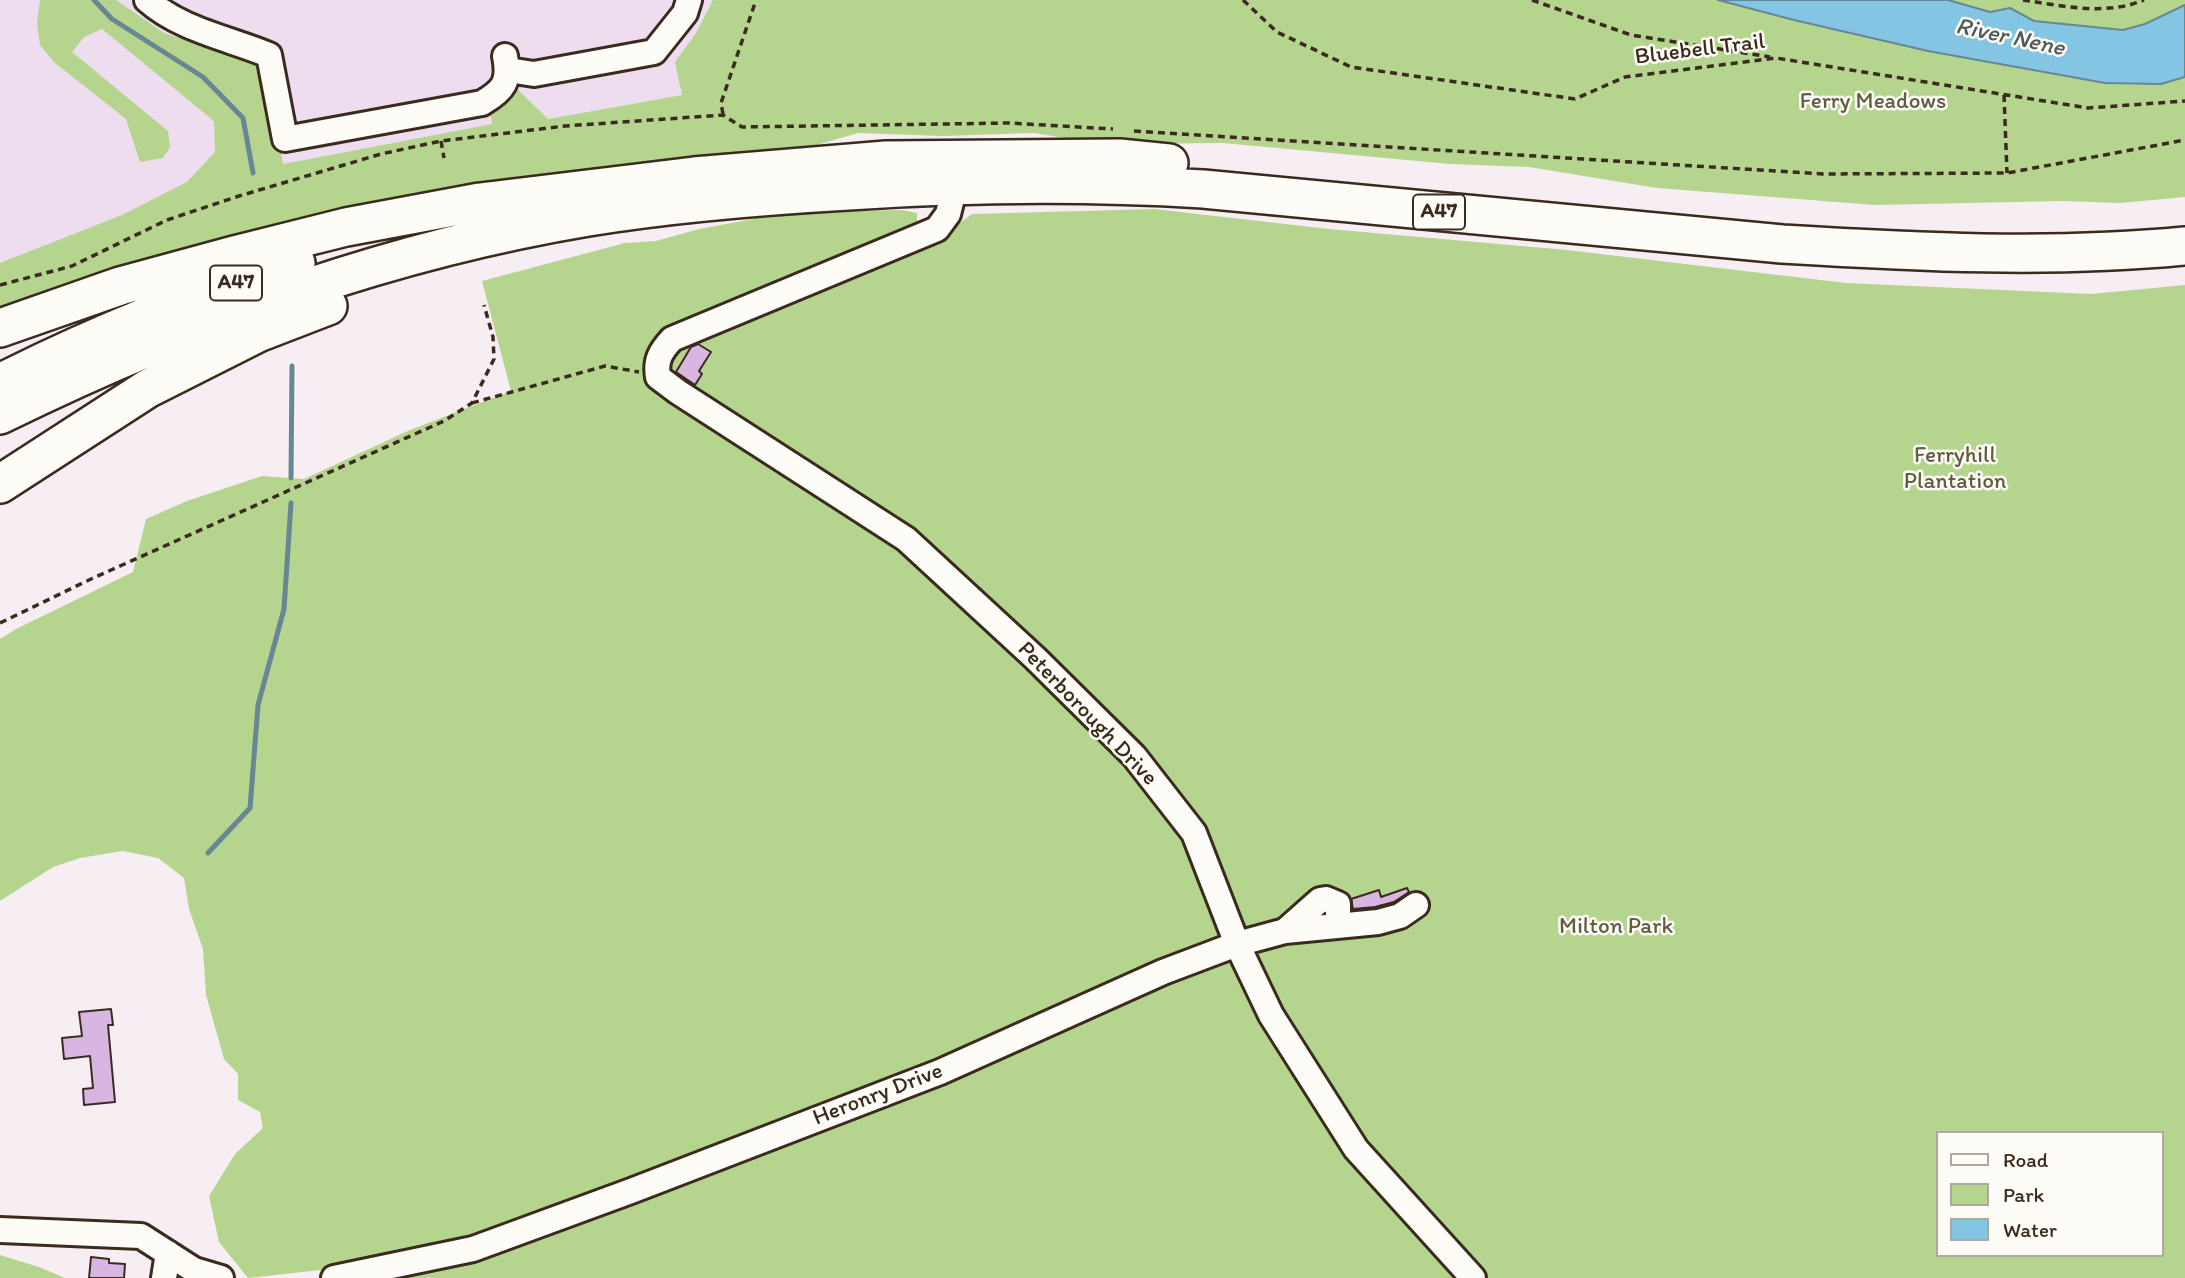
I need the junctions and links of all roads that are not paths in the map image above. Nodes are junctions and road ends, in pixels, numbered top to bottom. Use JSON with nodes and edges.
{"nodes":[{"id":1,"x":147,"y":0,"type":"edge"},
{"id":2,"x":689,"y":0,"type":"edge"},
{"id":3,"x":955,"y":186,"type":"junction"},
{"id":4,"x":693,"y":189,"type":"junction"},
{"id":5,"x":2185,"y":222,"type":"edge"},
{"id":6,"x":2185,"y":246,"type":"edge"},
{"id":7,"x":0,"y":328,"type":"edge"},
{"id":8,"x":0,"y":383,"type":"edge"},
{"id":9,"x":0,"y":415,"type":"edge"},
{"id":10,"x":0,"y":484,"type":"edge"},
{"id":11,"x":1416,"y":905,"type":"dead end"},
{"id":12,"x":1237,"y":944,"type":"junction"},
{"id":13,"x":0,"y":1230,"type":"edge"},
{"id":14,"x":169,"y":1253,"type":"junction"},
{"id":15,"x":164,"y":1278,"type":"edge"},
{"id":16,"x":221,"y":1278,"type":"edge"},
{"id":17,"x":334,"y":1278,"type":"edge"},
{"id":18,"x":1473,"y":1278,"type":"edge"}],
"edges":[{"from":1,"to":2,"type":"street"},
{"from":3,"to":4,"type":"highway","number":"A47"},
{"from":3,"to":6,"type":"highway","number":"A47"},
{"from":3,"to":12,"type":"street","name":"Peterborough Drive"},
{"from":4,"to":5,"type":"highway","number":"A47"},
{"from":4,"to":7,"type":"highway","number":"A47"},
{"from":4,"to":8,"type":"highway","number":"A47"},
{"from":4,"to":9,"type":"highway","number":"A47"},
{"from":4,"to":10,"type":"highway","number":"A47"},
{"from":11,"to":12,"type":"street","name":"Heronry Drive"},
{"from":12,"to":17,"type":"street","name":"Heronry Drive"},
{"from":12,"to":18,"type":"street","name":"Peterborough Drive"},
{"from":13,"to":14,"type":"street"},
{"from":14,"to":15,"type":"street"},
{"from":14,"to":16,"type":"street"}]}
